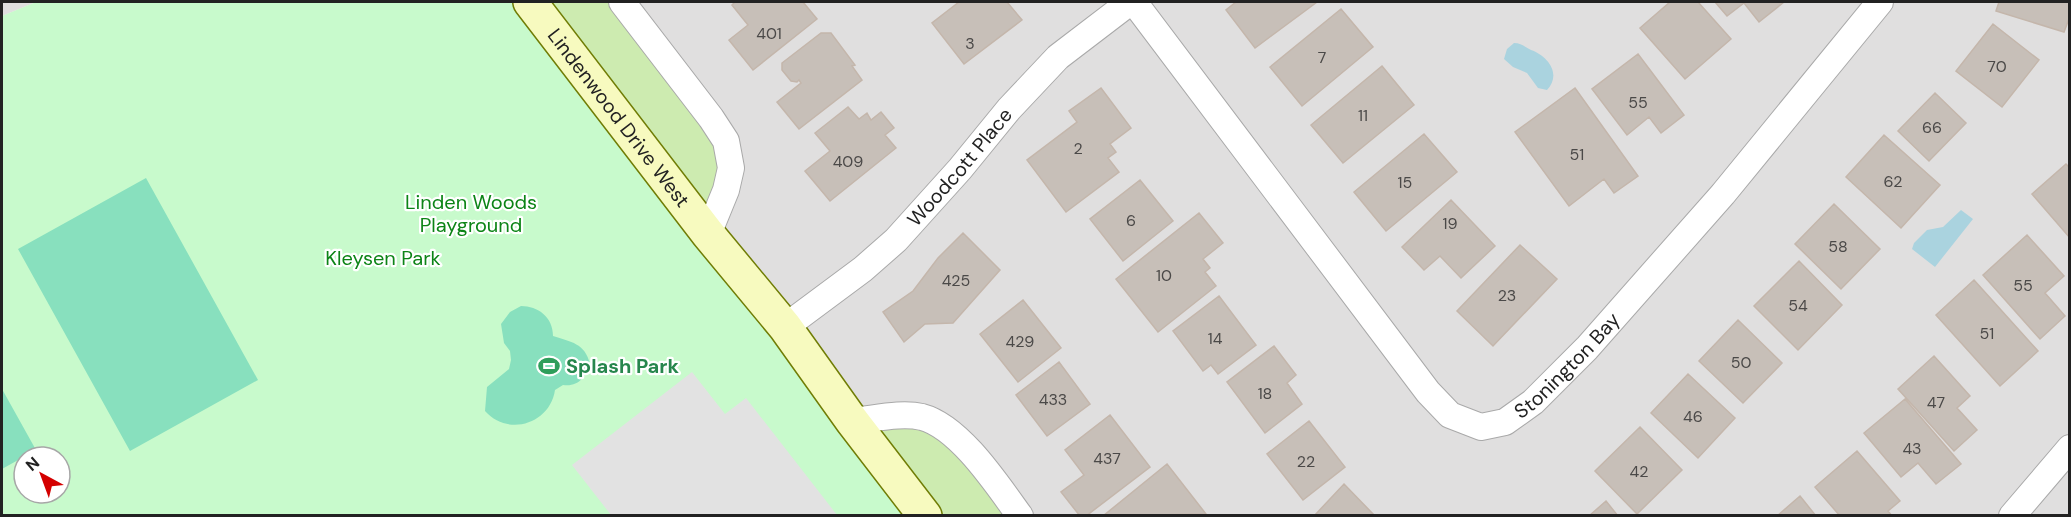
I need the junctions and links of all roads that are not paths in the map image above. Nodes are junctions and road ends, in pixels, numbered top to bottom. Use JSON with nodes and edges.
{"nodes":[{"id":1,"x":530,"y":2,"type":"edge"},
{"id":2,"x":622,"y":2,"type":"edge"},
{"id":3,"x":1132,"y":2,"type":"edge"},
{"id":4,"x":1880,"y":2,"type":"edge"},
{"id":5,"x":708,"y":234,"type":"junction"},
{"id":6,"x":785,"y":327,"type":"junction"},
{"id":7,"x":852,"y":421,"type":"junction"},
{"id":8,"x":2070,"y":448,"type":"edge"},
{"id":9,"x":925,"y":516,"type":"edge"},
{"id":10,"x":1020,"y":516,"type":"edge"},
{"id":11,"x":2012,"y":516,"type":"edge"}],
"edges":[{"from":1,"to":5,"type":"street","name":"Lindenwood Drive West"},
{"from":2,"to":5,"type":"street","name":"Lindenwood Drive West"},
{"from":3,"to":4,"type":"street","name":"Stonington Bay"},
{"from":3,"to":6,"type":"street","name":"Woodcott Place"},
{"from":5,"to":6,"type":"street","name":"Lindenwood Drive West"},
{"from":6,"to":7,"type":"street","name":"Lindenwood Drive West"},
{"from":7,"to":9,"type":"street","name":"Lindenwood Drive West"},
{"from":7,"to":10,"type":"street"},
{"from":8,"to":11,"type":"street"}]}
